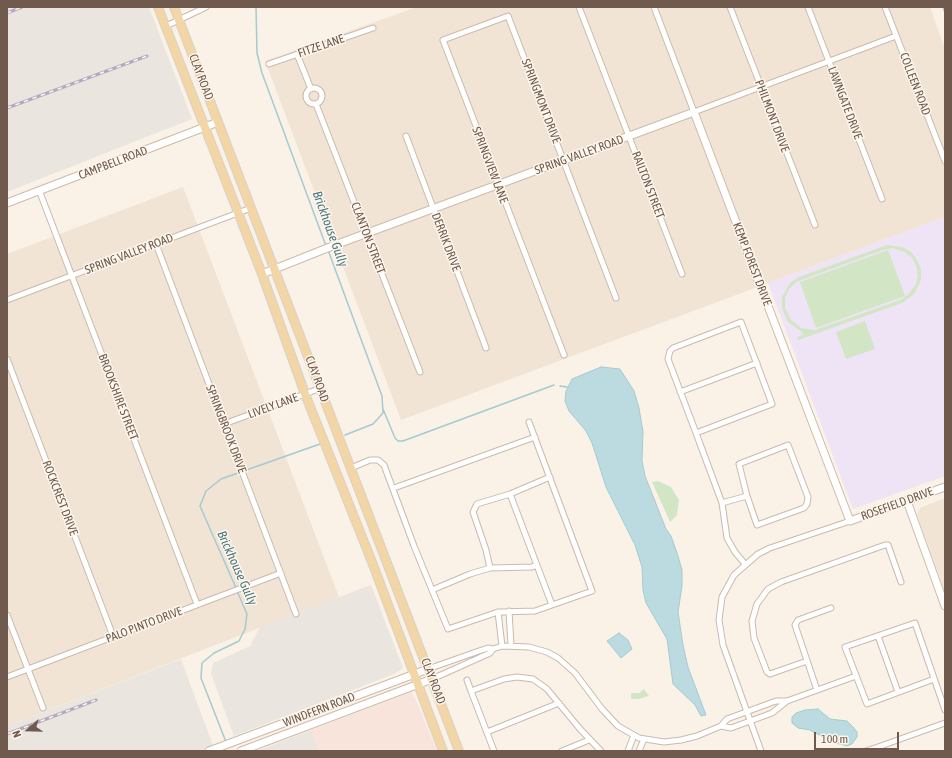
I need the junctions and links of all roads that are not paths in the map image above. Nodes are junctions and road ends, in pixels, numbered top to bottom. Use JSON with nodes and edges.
{"nodes":[{"id":1,"x":158,"y":7,"type":"edge"},
{"id":2,"x":174,"y":7,"type":"edge"},
{"id":3,"x":206,"y":7,"type":"edge"},
{"id":4,"x":579,"y":7,"type":"edge"},
{"id":5,"x":654,"y":7,"type":"edge"},
{"id":6,"x":730,"y":7,"type":"edge"},
{"id":7,"x":808,"y":7,"type":"edge"},
{"id":8,"x":885,"y":7,"type":"edge"},
{"id":9,"x":508,"y":16,"type":"joint"},
{"id":10,"x":179,"y":19,"type":"junction"},
{"id":11,"x":166,"y":26,"type":"junction"},
{"id":12,"x":373,"y":28,"type":"dead end"},
{"id":13,"x":896,"y":36,"type":"junction"},
{"id":14,"x":296,"y":54,"type":"junction"},
{"id":15,"x":193,"y":56,"type":"junction"},
{"id":16,"x":178,"y":58,"type":"junction"},
{"id":17,"x":829,"y":61,"type":"junction"},
{"id":18,"x":269,"y":64,"type":"dead end"},
{"id":19,"x":761,"y":87,"type":"junction"},
{"id":20,"x":310,"y":89,"type":"junction"},
{"id":21,"x":316,"y":104,"type":"junction"},
{"id":22,"x":694,"y":112,"type":"junction"},
{"id":23,"x":218,"y":122,"type":"junction"},
{"id":24,"x":205,"y":128,"type":"junction"},
{"id":25,"x":406,"y":136,"type":"dead end"},
{"id":26,"x":629,"y":136,"type":"junction"},
{"id":27,"x":564,"y":161,"type":"junction"},
{"id":28,"x":945,"y":161,"type":"edge"},
{"id":29,"x":498,"y":185,"type":"junction"},
{"id":30,"x":40,"y":190,"type":"junction"},
{"id":31,"x":882,"y":199,"type":"dead end"},
{"id":32,"x":7,"y":203,"type":"edge"},
{"id":33,"x":251,"y":208,"type":"junction"},
{"id":34,"x":434,"y":209,"type":"junction"},
{"id":35,"x":238,"y":213,"type":"junction"},
{"id":36,"x":815,"y":224,"type":"dead end"},
{"id":37,"x":366,"y":234,"type":"junction"},
{"id":38,"x":156,"y":244,"type":"junction"},
{"id":39,"x":276,"y":268,"type":"junction"},
{"id":40,"x":262,"y":274,"type":"junction"},
{"id":41,"x":682,"y":274,"type":"dead end"},
{"id":42,"x":72,"y":276,"type":"junction"},
{"id":43,"x":616,"y":298,"type":"dead end"},
{"id":44,"x":7,"y":300,"type":"edge"},
{"id":45,"x":486,"y":348,"type":"dead end"},
{"id":46,"x":564,"y":355,"type":"dead end"},
{"id":47,"x":7,"y":359,"type":"edge"},
{"id":48,"x":757,"y":363,"type":"junction"},
{"id":49,"x":420,"y":372,"type":"dead end"},
{"id":50,"x":321,"y":388,"type":"junction"},
{"id":51,"x":680,"y":392,"type":"junction"},
{"id":52,"x":306,"y":394,"type":"junction"},
{"id":53,"x":529,"y":422,"type":"dead end"},
{"id":54,"x":224,"y":424,"type":"junction"},
{"id":55,"x":696,"y":433,"type":"junction"},
{"id":56,"x":535,"y":437,"type":"junction"},
{"id":57,"x":351,"y":468,"type":"junction"},
{"id":58,"x":550,"y":477,"type":"junction"},
{"id":59,"x":945,"y":487,"type":"edge"},
{"id":60,"x":394,"y":488,"type":"junction"},
{"id":61,"x":510,"y":494,"type":"junction"},
{"id":62,"x":747,"y":496,"type":"junction"},
{"id":63,"x":907,"y":501,"type":"junction"},
{"id":64,"x":722,"y":503,"type":"junction"},
{"id":65,"x":850,"y":521,"type":"junction"},
{"id":66,"x":385,"y":559,"type":"junction"},
{"id":67,"x":372,"y":562,"type":"junction"},
{"id":68,"x":745,"y":564,"type":"junction"},
{"id":69,"x":537,"y":565,"type":"junction"},
{"id":70,"x":490,"y":568,"type":"junction"},
{"id":71,"x":281,"y":573,"type":"junction"},
{"id":72,"x":901,"y":582,"type":"dead end"},
{"id":73,"x":432,"y":590,"type":"junction"},
{"id":74,"x":197,"y":604,"type":"junction"},
{"id":75,"x":552,"y":605,"type":"junction"},
{"id":76,"x":945,"y":606,"type":"edge"},
{"id":77,"x":831,"y":608,"type":"dead end"},
{"id":78,"x":509,"y":611,"type":"junction"},
{"id":79,"x":498,"y":612,"type":"junction"},
{"id":80,"x":296,"y":614,"type":"dead end"},
{"id":81,"x":7,"y":615,"type":"edge"},
{"id":82,"x":113,"y":636,"type":"junction"},
{"id":83,"x":878,"y":636,"type":"junction"},
{"id":84,"x":511,"y":645,"type":"junction"},
{"id":85,"x":502,"y":646,"type":"junction"},
{"id":86,"x":493,"y":649,"type":"junction"},
{"id":87,"x":807,"y":661,"type":"junction"},
{"id":88,"x":28,"y":669,"type":"junction"},
{"id":89,"x":428,"y":669,"type":"junction"},
{"id":90,"x":413,"y":674,"type":"junction"},
{"id":91,"x":856,"y":676,"type":"junction"},
{"id":92,"x":7,"y":677,"type":"edge"},
{"id":93,"x":934,"y":678,"type":"junction"},
{"id":94,"x":432,"y":679,"type":"junction"},
{"id":95,"x":467,"y":680,"type":"dead end"},
{"id":96,"x":417,"y":686,"type":"junction"},
{"id":97,"x":817,"y":690,"type":"junction"},
{"id":98,"x":471,"y":691,"type":"junction"},
{"id":99,"x":898,"y":692,"type":"junction"},
{"id":100,"x":787,"y":701,"type":"junction"},
{"id":101,"x":559,"y":703,"type":"junction"},
{"id":102,"x":43,"y":708,"type":"dead end"},
{"id":103,"x":945,"y":710,"type":"edge"},
{"id":104,"x":312,"y":712,"type":"junction"},
{"id":105,"x":747,"y":712,"type":"junction"},
{"id":106,"x":750,"y":721,"type":"junction"},
{"id":107,"x":316,"y":722,"type":"junction"},
{"id":108,"x":945,"y":723,"type":"edge"},
{"id":109,"x":721,"y":726,"type":"junction"},
{"id":110,"x":487,"y":732,"type":"junction"},
{"id":111,"x":634,"y":735,"type":"junction"},
{"id":112,"x":243,"y":738,"type":"junction"},
{"id":113,"x":644,"y":738,"type":"junction"},
{"id":114,"x":589,"y":740,"type":"junction"},
{"id":115,"x":879,"y":749,"type":"edge"},
{"id":116,"x":243,"y":750,"type":"edge"},
{"id":117,"x":209,"y":751,"type":"edge"},
{"id":118,"x":443,"y":751,"type":"edge"},
{"id":119,"x":459,"y":751,"type":"edge"},
{"id":120,"x":494,"y":751,"type":"edge"},
{"id":121,"x":562,"y":751,"type":"edge"},
{"id":122,"x":601,"y":751,"type":"edge"},
{"id":123,"x":629,"y":751,"type":"edge"},
{"id":124,"x":638,"y":751,"type":"edge"},
{"id":125,"x":761,"y":751,"type":"edge"},
{"id":126,"x":866,"y":751,"type":"edge"}],
"edges":[{"from":1,"to":11,"type":"main road","name":"CLAY ROAD"},
{"from":2,"to":10,"type":"main road","name":"CLAY ROAD"},
{"from":3,"to":10,"type":"street"},
{"from":4,"to":26,"type":"street","name":"RAILTON STREET"},
{"from":5,"to":22,"type":"street","name":"KEMP FOREST DRIVE"},
{"from":6,"to":19,"type":"street","name":"PHILMONT DRIVE"},
{"from":7,"to":17,"type":"street","name":"LAWNGATE DRIVE"},
{"from":8,"to":13,"type":"street","name":"COLLEEN ROAD"},
{"from":9,"to":27,"type":"street","name":"SPRINGMONT DRIVE"},
{"from":9,"to":29,"type":"street","name":"SPRINGVIEW LANE"},
{"from":10,"to":11,"type":"street"},
{"from":10,"to":15,"type":"main road","name":"CLAY ROAD"},
{"from":11,"to":16,"type":"main road","name":"CLAY ROAD"},
{"from":12,"to":14,"type":"street","name":"FITZE LANE"},
{"from":13,"to":17,"type":"street","name":"SPRING VALLEY ROAD"},
{"from":13,"to":28,"type":"street","name":"COLLEEN ROAD"},
{"from":14,"to":18,"type":"street","name":"FITZE LANE"},
{"from":14,"to":20,"type":"street","name":"CLANTON STREET"},
{"from":15,"to":16,"type":"main road"},
{"from":15,"to":23,"type":"main road","name":"CLAY ROAD"},
{"from":16,"to":24,"type":"main road","name":"CLAY ROAD"},
{"from":17,"to":19,"type":"street","name":"SPRING VALLEY ROAD"},
{"from":17,"to":31,"type":"street","name":"LAWNGATE DRIVE"},
{"from":19,"to":22,"type":"street","name":"SPRING VALLEY ROAD"},
{"from":19,"to":36,"type":"street","name":"PHILMONT DRIVE"},
{"from":20,"to":21,"type":"street","name":"CLANTON STREET"},
{"from":20,"to":21,"type":"street","name":"CLANTON STREET"},
{"from":21,"to":37,"type":"street","name":"CLANTON STREET"},
{"from":22,"to":26,"type":"street","name":"SPRING VALLEY ROAD"},
{"from":22,"to":65,"type":"street","name":"KEMP FOREST DRIVE"},
{"from":23,"to":24,"type":"street","name":"CAMPBELL ROAD"},
{"from":23,"to":33,"type":"main road","name":"CLAY ROAD"},
{"from":24,"to":30,"type":"street","name":"CAMPBELL ROAD"},
{"from":24,"to":35,"type":"main road","name":"CLAY ROAD"},
{"from":25,"to":34,"type":"street","name":"DERRIK DRIVE"},
{"from":26,"to":27,"type":"street","name":"SPRING VALLEY ROAD"},
{"from":26,"to":41,"type":"street","name":"RAILTON STREET"},
{"from":27,"to":29,"type":"street","name":"SPRING VALLEY ROAD"},
{"from":27,"to":43,"type":"street","name":"SPRINGMONT DRIVE"},
{"from":29,"to":34,"type":"street","name":"SPRING VALLEY ROAD"},
{"from":29,"to":46,"type":"street","name":"SPRINGVIEW LANE"},
{"from":30,"to":32,"type":"street","name":"CAMPBELL ROAD"},
{"from":30,"to":42,"type":"street","name":"BROOKSHIRE STREET"},
{"from":33,"to":35,"type":"street","name":"SPRING VALLEY ROAD"},
{"from":33,"to":39,"type":"main road","name":"CLAY ROAD"},
{"from":34,"to":37,"type":"street","name":"SPRING VALLEY ROAD"},
{"from":34,"to":45,"type":"street","name":"DERRIK DRIVE"},
{"from":35,"to":38,"type":"street","name":"SPRING VALLEY ROAD"},
{"from":35,"to":40,"type":"main road","name":"CLAY ROAD"},
{"from":37,"to":39,"type":"street","name":"SPRING VALLEY ROAD"},
{"from":37,"to":49,"type":"street","name":"CLANTON STREET"},
{"from":38,"to":42,"type":"street","name":"SPRING VALLEY ROAD"},
{"from":38,"to":54,"type":"street","name":"SPRINGBROOK DRIVE"},
{"from":39,"to":40,"type":"street","name":"SPRING VALLEY ROAD"},
{"from":39,"to":50,"type":"main road","name":"CLAY ROAD"},
{"from":40,"to":52,"type":"main road","name":"CLAY ROAD"},
{"from":42,"to":44,"type":"street","name":"SPRING VALLEY ROAD"},
{"from":42,"to":74,"type":"street","name":"BROOKSHIRE STREET"},
{"from":47,"to":82,"type":"street","name":"ROCKCREST DRIVE"},
{"from":48,"to":51,"type":"street"},
{"from":48,"to":51,"type":"street"},
{"from":48,"to":55,"type":"street"},
{"from":50,"to":52,"type":"street","name":"LIVELY LANE"},
{"from":50,"to":57,"type":"main road","name":"CLAY ROAD"},
{"from":51,"to":55,"type":"street"},
{"from":52,"to":54,"type":"street","name":"LIVELY LANE"},
{"from":52,"to":67,"type":"main road","name":"CLAY ROAD"},
{"from":53,"to":56,"type":"street"},
{"from":54,"to":71,"type":"street","name":"SPRINGBROOK DRIVE"},
{"from":55,"to":64,"type":"street"},
{"from":56,"to":58,"type":"street"},
{"from":56,"to":60,"type":"street"},
{"from":57,"to":60,"type":"street"},
{"from":57,"to":66,"type":"main road","name":"CLAY ROAD"},
{"from":58,"to":61,"type":"street"},
{"from":58,"to":75,"type":"street"},
{"from":59,"to":63,"type":"street","name":"ROSEFIELD DRIVE"},
{"from":60,"to":73,"type":"street"},
{"from":61,"to":69,"type":"street"},
{"from":61,"to":70,"type":"street"},
{"from":62,"to":62,"type":"street"},
{"from":62,"to":64,"type":"street"},
{"from":63,"to":65,"type":"street","name":"ROSEFIELD DRIVE"},
{"from":63,"to":76,"type":"street"},
{"from":64,"to":68,"type":"street"},
{"from":65,"to":68,"type":"street"},
{"from":66,"to":67,"type":"main road"},
{"from":66,"to":89,"type":"main road","name":"CLAY ROAD"},
{"from":67,"to":90,"type":"main road","name":"CLAY ROAD"},
{"from":68,"to":105,"type":"street"},
{"from":69,"to":70,"type":"street"},
{"from":69,"to":75,"type":"street"},
{"from":70,"to":73,"type":"street"},
{"from":71,"to":74,"type":"street","name":"PALO PINTO DRIVE"},
{"from":71,"to":80,"type":"street","name":"SPRINGBROOK DRIVE"},
{"from":72,"to":87,"type":"street"},
{"from":73,"to":79,"type":"street"},
{"from":74,"to":82,"type":"street","name":"PALO PINTO DRIVE"},
{"from":75,"to":78,"type":"street"},
{"from":77,"to":87,"type":"street"},
{"from":78,"to":79,"type":"street"},
{"from":78,"to":84,"type":"street"},
{"from":79,"to":85,"type":"street"},
{"from":81,"to":88,"type":"street"},
{"from":82,"to":88,"type":"street","name":"PALO PINTO DRIVE"},
{"from":83,"to":91,"type":"street"},
{"from":83,"to":93,"type":"street"},
{"from":83,"to":99,"type":"street"},
{"from":84,"to":85,"type":"street"},
{"from":84,"to":111,"type":"street"},
{"from":85,"to":86,"type":"street"},
{"from":86,"to":89,"type":"street"},
{"from":86,"to":94,"type":"street"},
{"from":87,"to":97,"type":"street"},
{"from":88,"to":92,"type":"street","name":"PALO PINTO DRIVE"},
{"from":88,"to":102,"type":"street"},
{"from":89,"to":90,"type":"street","name":"WINDFERN ROAD"},
{"from":89,"to":94,"type":"main road","name":"CLAY ROAD"},
{"from":90,"to":96,"type":"main road","name":"CLAY ROAD"},
{"from":90,"to":104,"type":"street","name":"WINDFERN ROAD"},
{"from":91,"to":97,"type":"street"},
{"from":91,"to":99,"type":"street"},
{"from":93,"to":99,"type":"street"},
{"from":93,"to":103,"type":"street"},
{"from":94,"to":96,"type":"street","name":"WINDFERN ROAD"},
{"from":94,"to":119,"type":"main road","name":"CLAY ROAD"},
{"from":95,"to":98,"type":"street"},
{"from":96,"to":107,"type":"street","name":"WINDFERN ROAD"},
{"from":96,"to":118,"type":"main road","name":"CLAY ROAD"},
{"from":97,"to":100,"type":"street"},
{"from":98,"to":101,"type":"street"},
{"from":98,"to":110,"type":"street"},
{"from":100,"to":105,"type":"street"},
{"from":100,"to":106,"type":"street"},
{"from":101,"to":110,"type":"street"},
{"from":101,"to":114,"type":"street"},
{"from":104,"to":107,"type":"street"},
{"from":104,"to":112,"type":"street","name":"WINDFERN ROAD"},
{"from":105,"to":106,"type":"street"},
{"from":105,"to":109,"type":"street"},
{"from":106,"to":109,"type":"street"},
{"from":106,"to":125,"type":"street"},
{"from":107,"to":116,"type":"street","name":"WINDFERN ROAD"},
{"from":108,"to":115,"type":"street"},
{"from":109,"to":113,"type":"street"},
{"from":110,"to":120,"type":"street"},
{"from":111,"to":113,"type":"street"},
{"from":111,"to":123,"type":"street"},
{"from":112,"to":116,"type":"street"},
{"from":112,"to":117,"type":"street","name":"WINDFERN ROAD"},
{"from":113,"to":124,"type":"street"},
{"from":114,"to":121,"type":"street"},
{"from":114,"to":122,"type":"street"},
{"from":115,"to":126,"type":"street"}]}
